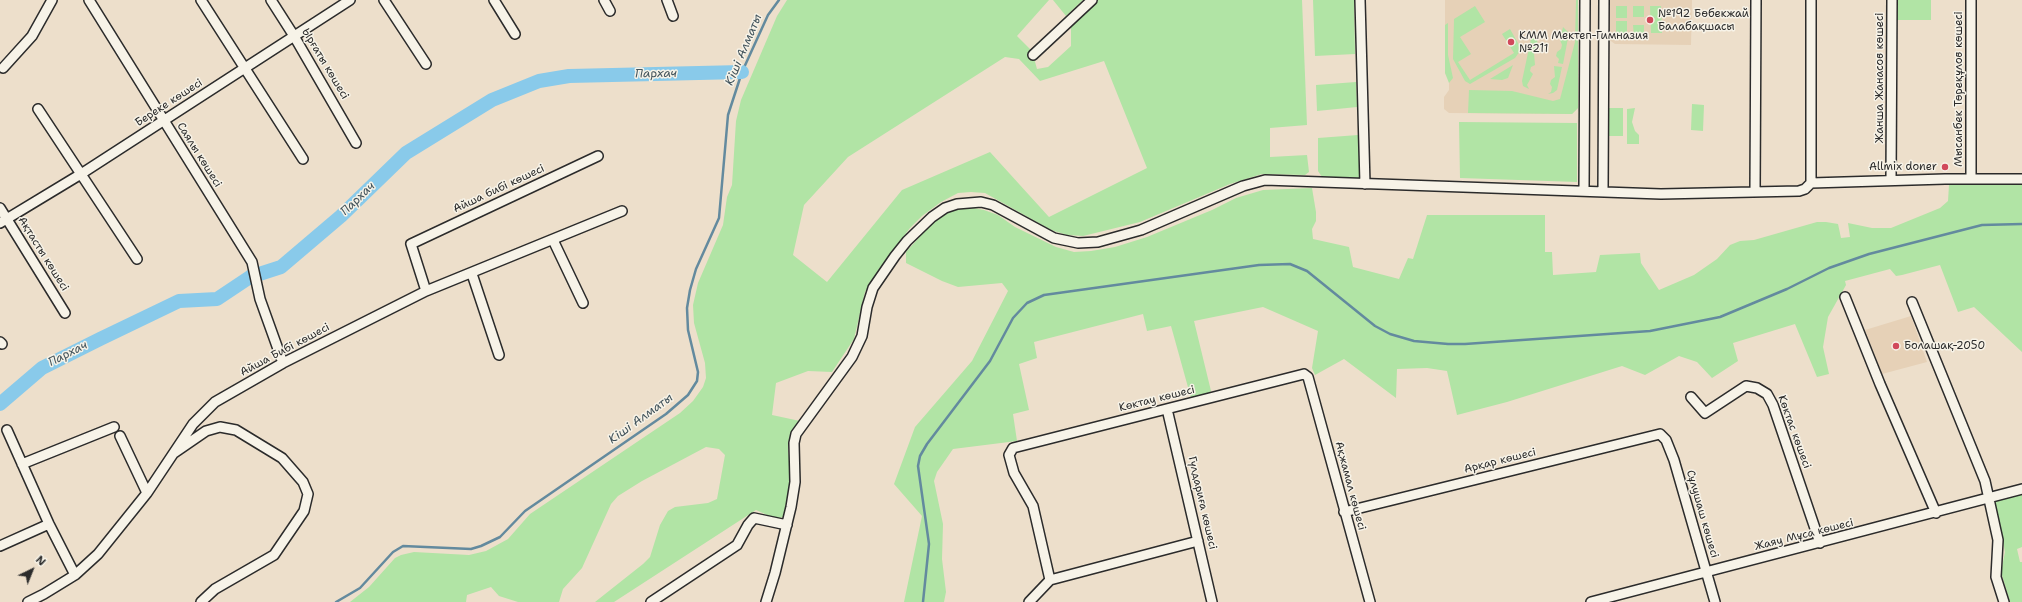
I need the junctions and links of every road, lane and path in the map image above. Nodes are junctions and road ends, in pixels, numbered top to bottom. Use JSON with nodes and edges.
{"nodes":[{"id":1,"x":52,"y":0,"type":"edge"},
{"id":2,"x":88,"y":0,"type":"edge"},
{"id":3,"x":201,"y":0,"type":"edge"},
{"id":4,"x":270,"y":0,"type":"edge"},
{"id":5,"x":350,"y":0,"type":"edge"},
{"id":6,"x":384,"y":0,"type":"edge"},
{"id":7,"x":494,"y":0,"type":"edge"},
{"id":8,"x":604,"y":0,"type":"edge"},
{"id":9,"x":667,"y":0,"type":"edge"},
{"id":10,"x":1092,"y":0,"type":"edge"},
{"id":11,"x":1360,"y":0,"type":"edge"},
{"id":12,"x":1585,"y":0,"type":"edge"},
{"id":13,"x":1604,"y":0,"type":"edge"},
{"id":14,"x":1756,"y":0,"type":"edge"},
{"id":15,"x":1811,"y":0,"type":"edge"},
{"id":16,"x":1892,"y":0,"type":"edge"},
{"id":17,"x":1971,"y":0,"type":"edge"},
{"id":18,"x":610,"y":11,"type":"dead end"},
{"id":19,"x":672,"y":16,"type":"dead end"},
{"id":20,"x":516,"y":34,"type":"dead end"},
{"id":21,"x":294,"y":36,"type":"junction"},
{"id":22,"x":1034,"y":55,"type":"dead end"},
{"id":23,"x":426,"y":64,"type":"dead end"},
{"id":24,"x":3,"y":68,"type":"dead end"},
{"id":25,"x":245,"y":69,"type":"junction"},
{"id":26,"x":38,"y":109,"type":"dead end"},
{"id":27,"x":163,"y":121,"type":"junction"},
{"id":28,"x":356,"y":143,"type":"dead end"},
{"id":29,"x":598,"y":156,"type":"dead end"},
{"id":30,"x":303,"y":160,"type":"dead end"},
{"id":31,"x":81,"y":174,"type":"junction"},
{"id":32,"x":1971,"y":179,"type":"junction"},
{"id":33,"x":2022,"y":179,"type":"edge"},
{"id":34,"x":1891,"y":180,"type":"junction"},
{"id":35,"x":1811,"y":183,"type":"junction"},
{"id":36,"x":1365,"y":184,"type":"junction"},
{"id":37,"x":1584,"y":190,"type":"junction"},
{"id":38,"x":1603,"y":191,"type":"junction"},
{"id":39,"x":1755,"y":192,"type":"junction"},
{"id":40,"x":0,"y":208,"type":"edge"},
{"id":41,"x":622,"y":211,"type":"dead end"},
{"id":42,"x":4,"y":221,"type":"edge"},
{"id":43,"x":553,"y":240,"type":"junction"},
{"id":44,"x":137,"y":259,"type":"dead end"},
{"id":45,"x":472,"y":274,"type":"junction"},
{"id":46,"x":426,"y":291,"type":"junction"},
{"id":47,"x":1845,"y":297,"type":"dead end"},
{"id":48,"x":1912,"y":302,"type":"dead end"},
{"id":49,"x":583,"y":303,"type":"dead end"},
{"id":50,"x":65,"y":313,"type":"dead end"},
{"id":51,"x":499,"y":355,"type":"dead end"},
{"id":52,"x":283,"y":364,"type":"junction"},
{"id":53,"x":1308,"y":377,"type":"joint"},
{"id":54,"x":1691,"y":397,"type":"dead end"},
{"id":55,"x":1168,"y":409,"type":"junction"},
{"id":56,"x":114,"y":427,"type":"dead end"},
{"id":57,"x":7,"y":430,"type":"dead end"},
{"id":58,"x":1662,"y":435,"type":"joint"},
{"id":59,"x":120,"y":436,"type":"dead end"},
{"id":60,"x":170,"y":455,"type":"junction"},
{"id":61,"x":22,"y":464,"type":"junction"},
{"id":62,"x":2022,"y":488,"type":"edge"},
{"id":63,"x":147,"y":493,"type":"junction"},
{"id":64,"x":1989,"y":498,"type":"junction"},
{"id":65,"x":1344,"y":512,"type":"junction"},
{"id":66,"x":1936,"y":513,"type":"junction"},
{"id":67,"x":49,"y":524,"type":"junction"},
{"id":68,"x":787,"y":525,"type":"junction"},
{"id":69,"x":1198,"y":541,"type":"junction"},
{"id":70,"x":1820,"y":543,"type":"junction"},
{"id":71,"x":0,"y":546,"type":"edge"},
{"id":72,"x":1707,"y":572,"type":"junction"},
{"id":73,"x":75,"y":575,"type":"junction"},
{"id":74,"x":1050,"y":580,"type":"junction"},
{"id":75,"x":28,"y":602,"type":"edge"},
{"id":76,"x":201,"y":602,"type":"edge"},
{"id":77,"x":651,"y":602,"type":"edge"},
{"id":78,"x":766,"y":602,"type":"edge"},
{"id":79,"x":1029,"y":602,"type":"edge"},
{"id":80,"x":1212,"y":602,"type":"edge"},
{"id":81,"x":1370,"y":602,"type":"edge"},
{"id":82,"x":1591,"y":602,"type":"edge"},
{"id":83,"x":1715,"y":602,"type":"edge"},
{"id":84,"x":2004,"y":602,"type":"edge"}],
"edges":[{"from":1,"to":24,"type":"street"},
{"from":2,"to":27,"type":"street","name":"Саялы көшесі"},
{"from":3,"to":25,"type":"street"},
{"from":4,"to":21,"type":"street","name":"Ырғаты көшесі"},
{"from":5,"to":21,"type":"street","name":"Береке көшесі"},
{"from":6,"to":23,"type":"street"},
{"from":7,"to":20,"type":"street"},
{"from":8,"to":18,"type":"street"},
{"from":9,"to":19,"type":"street"},
{"from":10,"to":22,"type":"street"},
{"from":11,"to":36,"type":"street"},
{"from":12,"to":37,"type":"street"},
{"from":13,"to":38,"type":"street"},
{"from":14,"to":39,"type":"street"},
{"from":15,"to":35,"type":"street"},
{"from":16,"to":34,"type":"street","name":"Жанша Жанасов көшесі"},
{"from":17,"to":32,"type":"street","name":"Мысанбек Төреқұлов көшесі"},
{"from":21,"to":25,"type":"street","name":"Береке көшесі"},
{"from":21,"to":28,"type":"street","name":"Ырғаты көшесі"},
{"from":25,"to":27,"type":"street","name":"Береке көшесі"},
{"from":25,"to":30,"type":"street"},
{"from":26,"to":31,"type":"street"},
{"from":27,"to":31,"type":"street","name":"Береке көшесі"},
{"from":27,"to":52,"type":"street","name":"Саялы көшесі"},
{"from":29,"to":46,"type":"street","name":"Айша бибі көшесі"},
{"from":31,"to":42,"type":"street","name":"Береке көшесі"},
{"from":31,"to":44,"type":"street"},
{"from":32,"to":33,"type":"street"},
{"from":32,"to":34,"type":"street"},
{"from":34,"to":35,"type":"street"},
{"from":35,"to":39,"type":"street"},
{"from":36,"to":37,"type":"street"},
{"from":36,"to":68,"type":"street"},
{"from":37,"to":38,"type":"street"},
{"from":38,"to":39,"type":"street"},
{"from":40,"to":42,"type":"street","name":"Ақтасты көшесі"},
{"from":41,"to":43,"type":"street","name":"Айша Бибі көшесі"},
{"from":42,"to":50,"type":"street","name":"Ақтасты көшесі"},
{"from":43,"to":45,"type":"street","name":"Айша Бибі көшесі"},
{"from":43,"to":49,"type":"street"},
{"from":45,"to":46,"type":"street","name":"Айша Бибі көшесі"},
{"from":45,"to":51,"type":"street"},
{"from":46,"to":52,"type":"street","name":"Айша Бибі көшесі"},
{"from":47,"to":66,"type":"street"},
{"from":48,"to":64,"type":"street"},
{"from":52,"to":60,"type":"street","name":"Айша Бибі көшесі"},
{"from":53,"to":55,"type":"street","name":"Көктау көшесі"},
{"from":53,"to":65,"type":"street","name":"Ақжамал көшесі"},
{"from":54,"to":70,"type":"street","name":"Көктас көшесі"},
{"from":55,"to":69,"type":"street","name":"Гүлдариға көшесі"},
{"from":55,"to":74,"type":"street","name":"Көктау көшесі"},
{"from":56,"to":61,"type":"street"},
{"from":57,"to":61,"type":"street"},
{"from":58,"to":65,"type":"street","name":"Арқар көшесі"},
{"from":58,"to":72,"type":"street","name":"Сұлушаш көшесі"},
{"from":59,"to":63,"type":"street"},
{"from":60,"to":63,"type":"street","name":"Айша Бибі көшесі"},
{"from":60,"to":76,"type":"street"},
{"from":61,"to":67,"type":"street"},
{"from":62,"to":64,"type":"street","name":"Жаяу Мұса көшесі"},
{"from":63,"to":73,"type":"street","name":"Айша Бибі көшесі"},
{"from":64,"to":66,"type":"street","name":"Жаяу Мұса көшесі"},
{"from":64,"to":84,"type":"street"},
{"from":65,"to":81,"type":"street","name":"Ақжамал көшесі"},
{"from":66,"to":70,"type":"street","name":"Жаяу Мұса көшесі"},
{"from":67,"to":71,"type":"street"},
{"from":67,"to":73,"type":"street"},
{"from":68,"to":77,"type":"street"},
{"from":68,"to":78,"type":"street"},
{"from":69,"to":74,"type":"street"},
{"from":69,"to":80,"type":"street","name":"Гүлдариға көшесі"},
{"from":70,"to":72,"type":"street","name":"Жаяу Мұса көшесі"},
{"from":72,"to":82,"type":"street","name":"Жаяу Мұса көшесі"},
{"from":72,"to":83,"type":"street","name":"Сұлушаш көшесі"},
{"from":73,"to":75,"type":"street","name":"Айша Бибі көшесі"},
{"from":74,"to":79,"type":"street"}]}
